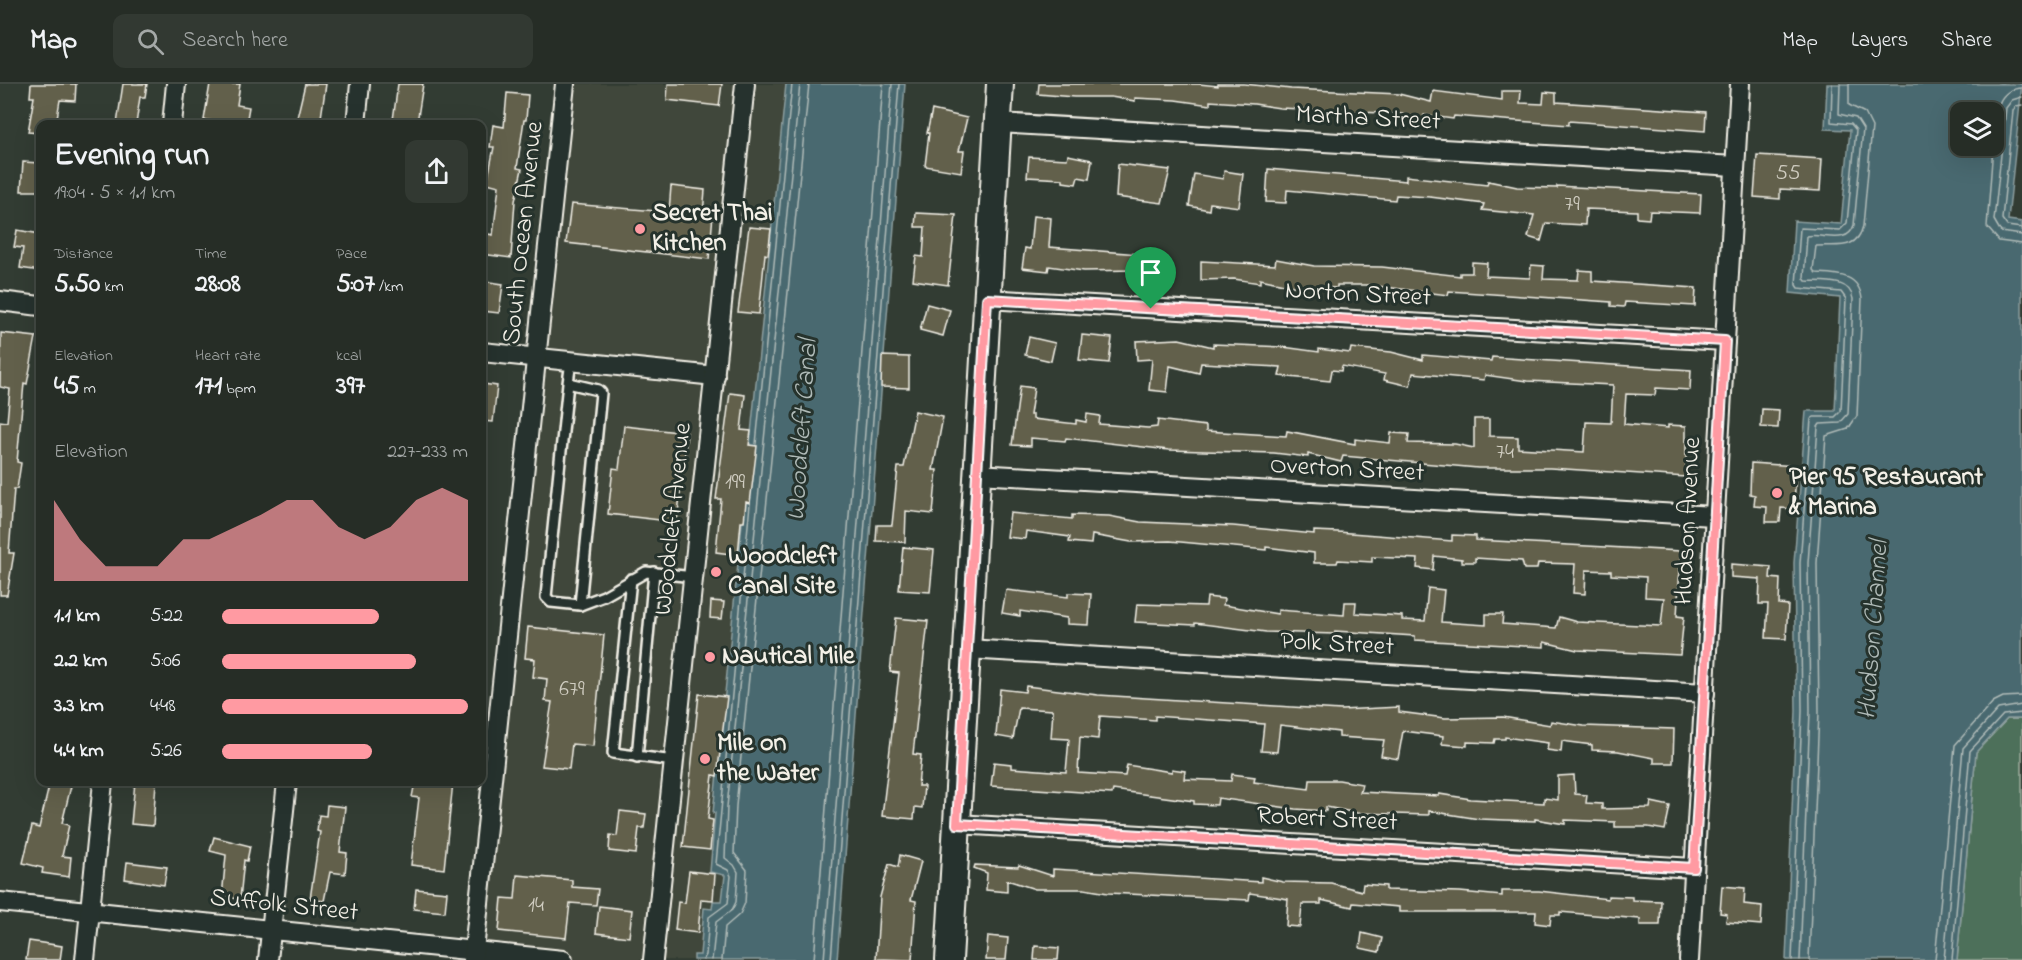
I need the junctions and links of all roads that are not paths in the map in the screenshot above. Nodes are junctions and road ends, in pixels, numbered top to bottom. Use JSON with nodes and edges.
{"nodes":[{"id":1,"x":176,"y":84,"type":"edge"},
{"id":2,"x":360,"y":84,"type":"edge"},
{"id":3,"x":565,"y":84,"type":"edge"},
{"id":4,"x":745,"y":84,"type":"edge"},
{"id":5,"x":1000,"y":84,"type":"edge"},
{"id":6,"x":1740,"y":84,"type":"edge"},
{"id":7,"x":172,"y":120,"type":"edge"},
{"id":8,"x":356,"y":120,"type":"edge"},
{"id":9,"x":998,"y":123,"type":"junction"},
{"id":10,"x":1735,"y":166,"type":"junction"},
{"id":11,"x":987,"y":299,"type":"junction"},
{"id":12,"x":0,"y":301,"type":"edge"},
{"id":13,"x":36,"y":306,"type":"edge"},
{"id":14,"x":1725,"y":341,"type":"junction"},
{"id":15,"x":486,"y":352,"type":"edge"},
{"id":16,"x":536,"y":357,"type":"junction"},
{"id":17,"x":571,"y":361,"type":"junction"},
{"id":18,"x":715,"y":376,"type":"junction"},
{"id":19,"x":568,"y":383,"type":"junction"},
{"id":20,"x":977,"y":474,"type":"junction"},
{"id":21,"x":1714,"y":516,"type":"junction"},
{"id":22,"x":654,"y":572,"type":"junction"},
{"id":23,"x":694,"y":577,"type":"junction"},
{"id":24,"x":631,"y":579,"type":"junction"},
{"id":25,"x":580,"y":605,"type":"junction"},
{"id":26,"x":967,"y":649,"type":"junction"},
{"id":27,"x":1705,"y":693,"type":"junction"},
{"id":28,"x":637,"y":757,"type":"junction"},
{"id":29,"x":674,"y":761,"type":"junction"},
{"id":30,"x":104,"y":786,"type":"edge"},
{"id":31,"x":287,"y":786,"type":"edge"},
{"id":32,"x":957,"y":824,"type":"junction"},
{"id":33,"x":1694,"y":868,"type":"junction"},
{"id":34,"x":0,"y":902,"type":"edge"},
{"id":35,"x":90,"y":911,"type":"junction"},
{"id":36,"x":271,"y":930,"type":"junction"},
{"id":37,"x":473,"y":956,"type":"edge"},
{"id":38,"x":85,"y":960,"type":"edge"},
{"id":39,"x":268,"y":960,"type":"edge"},
{"id":40,"x":563,"y":960,"type":"edge"},
{"id":41,"x":653,"y":960,"type":"edge"},
{"id":42,"x":949,"y":960,"type":"edge"},
{"id":43,"x":1689,"y":960,"type":"edge"}],
"edges":[{"from":1,"to":7,"type":"street"},
{"from":2,"to":8,"type":"street"},
{"from":3,"to":16,"type":"street","name":"South Ocean Avenue"},
{"from":4,"to":18,"type":"street","name":"Woodcleft Avenue"},
{"from":5,"to":9,"type":"street"},
{"from":6,"to":10,"type":"street","name":"Hudson Avenue"},
{"from":9,"to":10,"type":"street","name":"Martha Street"},
{"from":9,"to":11,"type":"street"},
{"from":10,"to":14,"type":"street","name":"Hudson Avenue"},
{"from":11,"to":14,"type":"street","name":"Norton Street"},
{"from":11,"to":20,"type":"street"},
{"from":12,"to":13,"type":"street"},
{"from":14,"to":21,"type":"street","name":"Hudson Avenue"},
{"from":15,"to":16,"type":"street"},
{"from":16,"to":17,"type":"street"},
{"from":16,"to":37,"type":"street","name":"South Ocean Avenue"},
{"from":17,"to":18,"type":"street"},
{"from":17,"to":19,"type":"lane"},
{"from":18,"to":23,"type":"street","name":"Woodcleft Avenue"},
{"from":19,"to":25,"type":"lane"},
{"from":19,"to":25,"type":"lane"},
{"from":20,"to":21,"type":"street","name":"Overton Street"},
{"from":20,"to":26,"type":"street"},
{"from":21,"to":27,"type":"street","name":"Hudson Avenue"},
{"from":22,"to":23,"type":"lane"},
{"from":22,"to":24,"type":"lane"},
{"from":22,"to":28,"type":"lane"},
{"from":23,"to":29,"type":"street","name":"Woodcleft Avenue"},
{"from":24,"to":25,"type":"lane"},
{"from":24,"to":28,"type":"lane"},
{"from":26,"to":27,"type":"street","name":"Polk Street"},
{"from":26,"to":32,"type":"street"},
{"from":27,"to":33,"type":"street","name":"Hudson Avenue"},
{"from":28,"to":29,"type":"lane"},
{"from":29,"to":41,"type":"street","name":"Woodcleft Avenue"},
{"from":30,"to":35,"type":"street"},
{"from":31,"to":36,"type":"street"},
{"from":32,"to":33,"type":"street","name":"Robert Street"},
{"from":32,"to":42,"type":"street"},
{"from":33,"to":43,"type":"street","name":"Hudson Avenue"},
{"from":34,"to":35,"type":"street","name":"Suffolk Street"},
{"from":35,"to":36,"type":"street","name":"Suffolk Street"},
{"from":35,"to":38,"type":"street"},
{"from":36,"to":37,"type":"street","name":"Suffolk Street"},
{"from":36,"to":39,"type":"street"},
{"from":37,"to":40,"type":"street","name":"Suffolk Street"}]}
